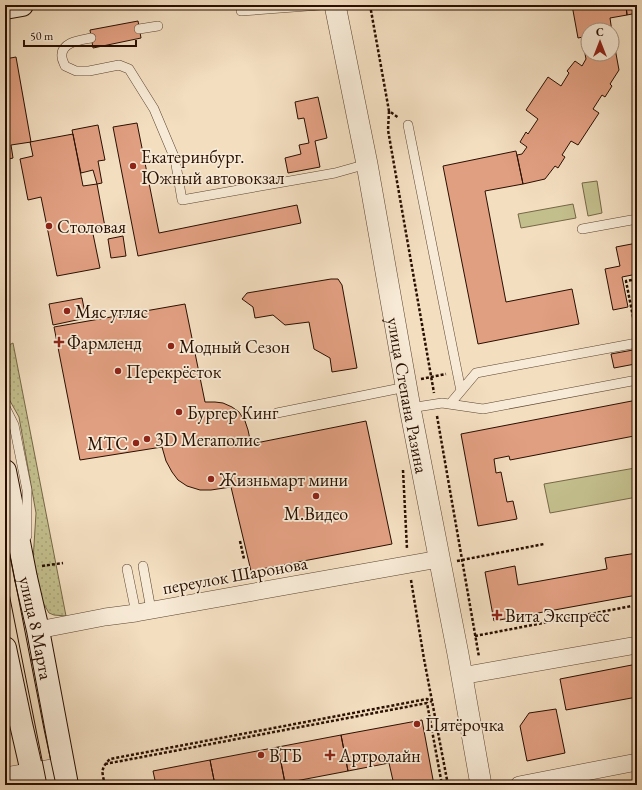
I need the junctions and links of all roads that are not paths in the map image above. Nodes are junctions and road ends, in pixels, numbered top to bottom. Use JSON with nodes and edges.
{"nodes":[{"id":1,"x":22,"y":5,"type":"edge"},
{"id":2,"x":321,"y":5,"type":"edge"},
{"id":3,"x":335,"y":5,"type":"edge"},
{"id":4,"x":5,"y":8,"type":"edge"},
{"id":5,"x":241,"y":10,"type":"dead end"},
{"id":6,"x":158,"y":26,"type":"dead end"},
{"id":7,"x":139,"y":29,"type":"dead end"},
{"id":8,"x":91,"y":38,"type":"dead end"},
{"id":9,"x":408,"y":125,"type":"road end"},
{"id":10,"x":367,"y":164,"type":"junction"},
{"id":11,"x":637,"y":219,"type":"edge"},
{"id":12,"x":582,"y":229,"type":"dead end"},
{"id":13,"x":637,"y":343,"type":"edge"},
{"id":14,"x":637,"y":380,"type":"edge"},
{"id":15,"x":406,"y":387,"type":"junction"},
{"id":16,"x":461,"y":391,"type":"junction"},
{"id":17,"x":450,"y":404,"type":"junction"},
{"id":18,"x":5,"y":408,"type":"edge"},
{"id":19,"x":410,"y":408,"type":"junction"},
{"id":20,"x":277,"y":413,"type":"dead end"},
{"id":21,"x":5,"y":471,"type":"edge"},
{"id":22,"x":447,"y":560,"type":"junction"},
{"id":23,"x":143,"y":566,"type":"dead end"},
{"id":24,"x":127,"y":569,"type":"dead end"},
{"id":25,"x":26,"y":578,"type":"junction"},
{"id":26,"x":143,"y":612,"type":"junction"},
{"id":27,"x":38,"y":630,"type":"junction"},
{"id":28,"x":637,"y":644,"type":"edge"},
{"id":29,"x":5,"y":648,"type":"edge"},
{"id":30,"x":461,"y":676,"type":"junction"},
{"id":31,"x":637,"y":762,"type":"edge"},
{"id":32,"x":65,"y":776,"type":"edge"},
{"id":33,"x":5,"y":778,"type":"edge"},
{"id":34,"x":34,"y":779,"type":"edge"},
{"id":35,"x":481,"y":785,"type":"edge"},
{"id":36,"x":519,"y":785,"type":"edge"}],
"edges":[{"from":1,"to":4,"type":"main road"},
{"from":2,"to":5,"type":"lane"},
{"from":3,"to":10,"type":"street","name":"улица Степана Разина"},
{"from":6,"to":7,"type":"lane"},
{"from":8,"to":10,"type":"lane"},
{"from":9,"to":16,"type":"lane"},
{"from":10,"to":15,"type":"street","name":"улица Степана Разина"},
{"from":11,"to":12,"type":"lane"},
{"from":13,"to":16,"type":"lane"},
{"from":14,"to":17,"type":"lane"},
{"from":15,"to":19,"type":"street","name":"улица Степана Разина"},
{"from":15,"to":20,"type":"lane"},
{"from":16,"to":17,"type":"lane"},
{"from":17,"to":19,"type":"lane"},
{"from":18,"to":25,"type":"lane"},
{"from":19,"to":22,"type":"street","name":"улица Степана Разина"},
{"from":21,"to":25,"type":"main road","name":"улица 8 Марта"},
{"from":22,"to":26,"type":"street","name":"переулок Шаронова"},
{"from":22,"to":30,"type":"street","name":"улица Степана Разина"},
{"from":23,"to":26,"type":"lane"},
{"from":24,"to":26,"type":"lane"},
{"from":25,"to":27,"type":"main road","name":"улица 8 Марта"},
{"from":26,"to":27,"type":"street","name":"переулок Шаронова"},
{"from":27,"to":32,"type":"main road","name":"улица 8 Марта"},
{"from":28,"to":30,"type":"street"},
{"from":29,"to":34,"type":"main road","name":"улица 8 Марта"},
{"from":30,"to":35,"type":"street","name":"улица Степана Разина"},
{"from":31,"to":36,"type":"street"},
{"from":32,"to":34,"type":"street"},
{"from":33,"to":34,"type":"street"}]}
